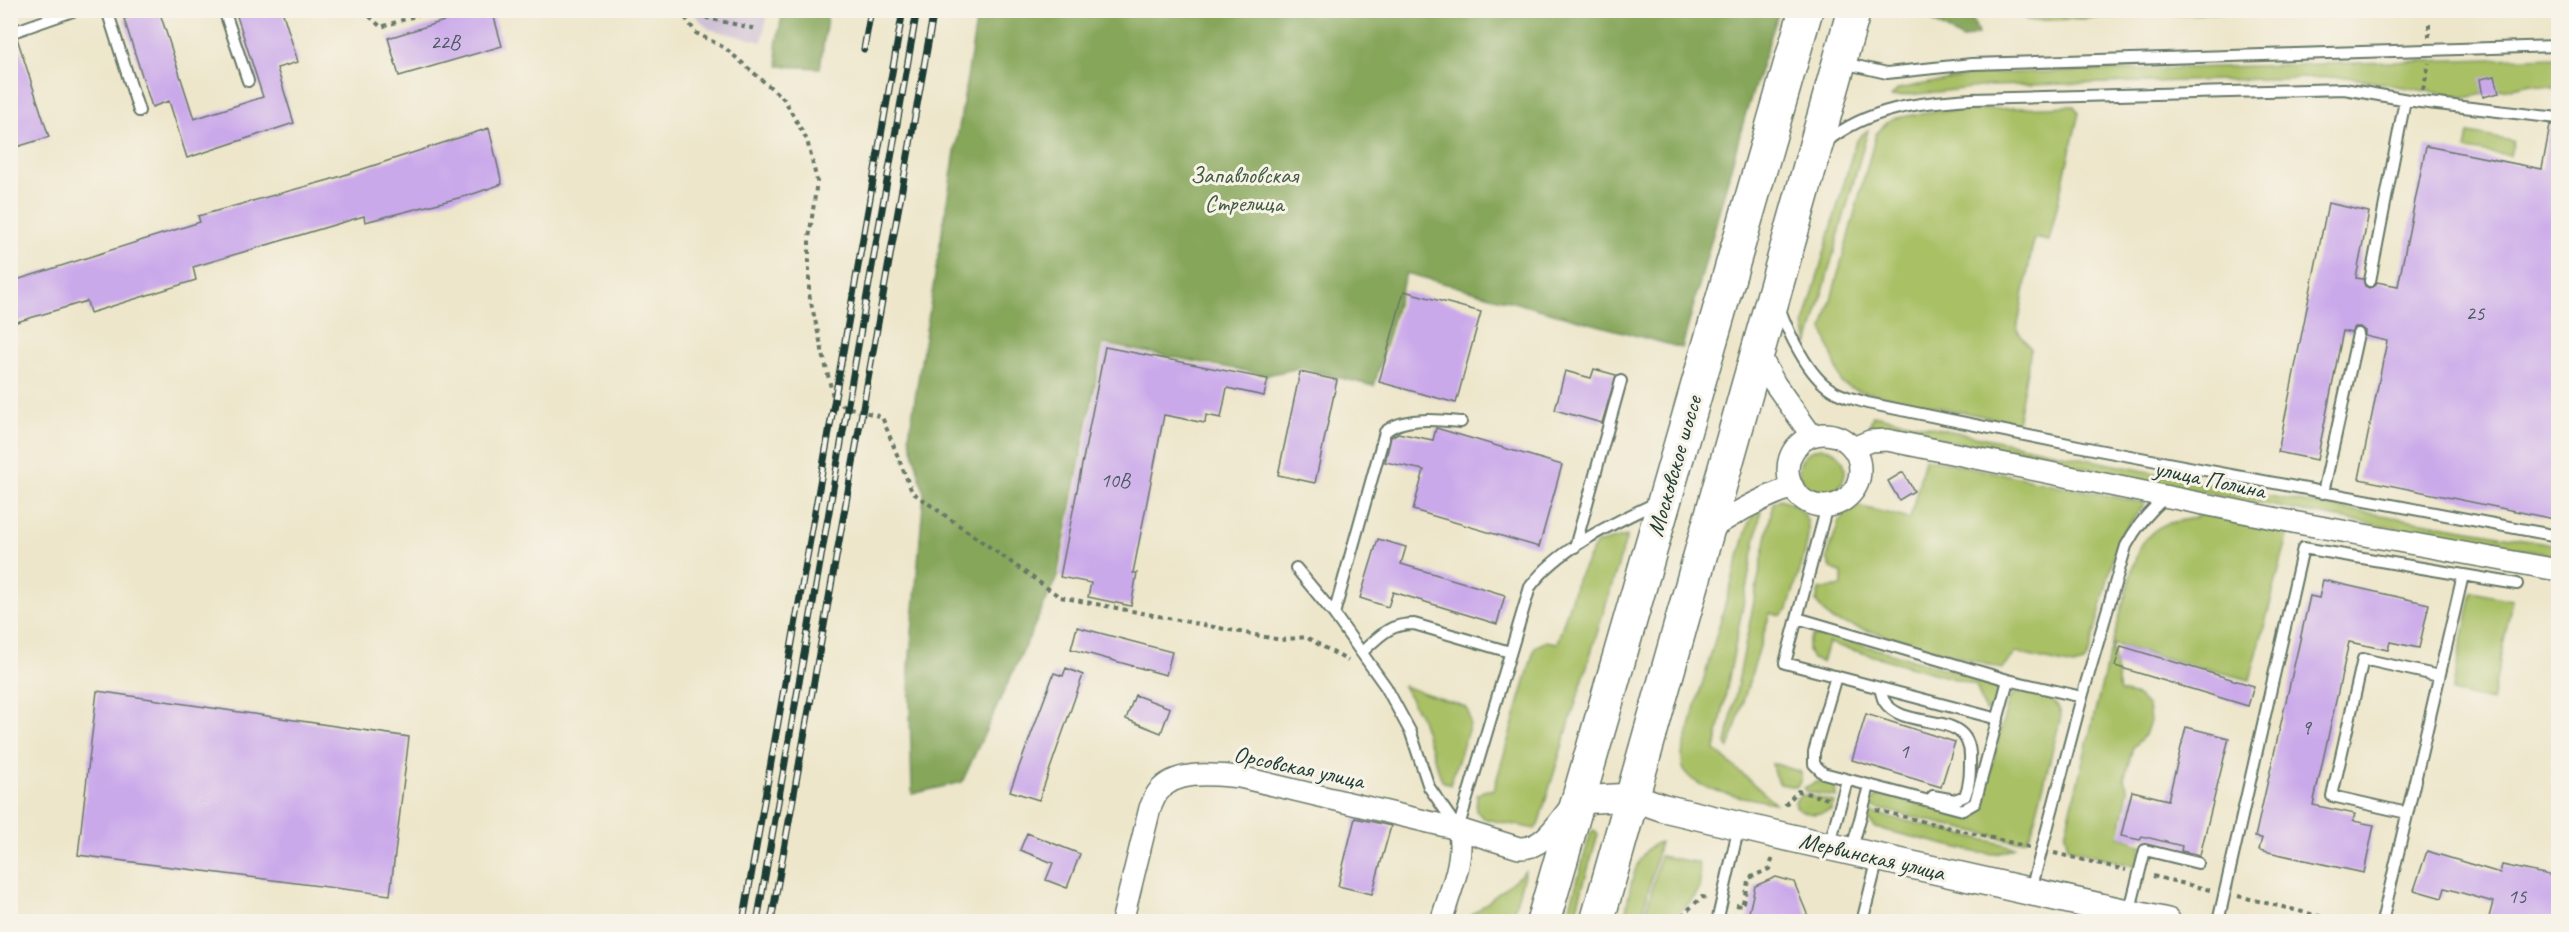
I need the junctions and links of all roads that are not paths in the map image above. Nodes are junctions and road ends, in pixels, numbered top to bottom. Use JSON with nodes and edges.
{"nodes":[{"id":1,"x":76,"y":10,"type":"edge"},
{"id":2,"x":107,"y":10,"type":"edge"},
{"id":3,"x":224,"y":10,"type":"edge"},
{"id":4,"x":1806,"y":10,"type":"edge"},
{"id":5,"x":1854,"y":10,"type":"edge"},
{"id":6,"x":10,"y":33,"type":"edge"},
{"id":7,"x":2559,"y":46,"type":"edge"},
{"id":8,"x":1839,"y":63,"type":"junction"},
{"id":9,"x":248,"y":81,"type":"dead end"},
{"id":10,"x":2406,"y":100,"type":"junction"},
{"id":11,"x":139,"y":111,"type":"dead end"},
{"id":12,"x":2559,"y":118,"type":"edge"},
{"id":13,"x":1814,"y":152,"type":"junction"},
{"id":14,"x":2370,"y":281,"type":"dead end"},
{"id":15,"x":1773,"y":293,"type":"junction"},
{"id":16,"x":2358,"y":334,"type":"dead end"},
{"id":17,"x":1757,"y":350,"type":"junction"},
{"id":18,"x":1621,"y":381,"type":"dead end"},
{"id":19,"x":1461,"y":422,"type":"dead end"},
{"id":20,"x":1812,"y":436,"type":"junction"},
{"id":21,"x":1853,"y":448,"type":"junction"},
{"id":22,"x":1793,"y":487,"type":"junction"},
{"id":23,"x":2323,"y":493,"type":"junction"},
{"id":24,"x":2168,"y":496,"type":"junction"},
{"id":25,"x":1665,"y":499,"type":"junction"},
{"id":26,"x":1827,"y":506,"type":"junction"},
{"id":27,"x":1706,"y":532,"type":"junction"},
{"id":28,"x":2559,"y":536,"type":"edge"},
{"id":29,"x":1575,"y":547,"type":"junction"},
{"id":30,"x":1296,"y":568,"type":"dead end"},
{"id":31,"x":2559,"y":570,"type":"edge"},
{"id":32,"x":2463,"y":575,"type":"junction"},
{"id":33,"x":2517,"y":584,"type":"dead end"},
{"id":34,"x":1334,"y":614,"type":"junction"},
{"id":35,"x":1797,"y":618,"type":"junction"},
{"id":36,"x":1362,"y":652,"type":"junction"},
{"id":37,"x":1510,"y":652,"type":"junction"},
{"id":38,"x":1836,"y":676,"type":"junction"},
{"id":39,"x":2439,"y":676,"type":"junction"},
{"id":40,"x":2008,"y":680,"type":"junction"},
{"id":41,"x":1880,"y":688,"type":"junction"},
{"id":42,"x":2082,"y":697,"type":"junction"},
{"id":43,"x":1998,"y":719,"type":"junction"},
{"id":44,"x":1847,"y":780,"type":"junction"},
{"id":45,"x":1869,"y":786,"type":"junction"},
{"id":46,"x":1901,"y":794,"type":"junction"},
{"id":47,"x":1632,"y":797,"type":"junction"},
{"id":48,"x":1578,"y":800,"type":"junction"},
{"id":49,"x":2407,"y":813,"type":"junction"},
{"id":50,"x":1739,"y":826,"type":"junction"},
{"id":51,"x":1458,"y":829,"type":"junction"},
{"id":52,"x":1840,"y":849,"type":"junction"},
{"id":53,"x":1878,"y":858,"type":"junction"},
{"id":54,"x":2198,"y":863,"type":"dead end"},
{"id":55,"x":2031,"y":891,"type":"junction"},
{"id":56,"x":2129,"y":913,"type":"junction"},
{"id":57,"x":2100,"y":914,"type":"edge"},
{"id":58,"x":1122,"y":921,"type":"edge"},
{"id":59,"x":1441,"y":921,"type":"edge"},
{"id":60,"x":1543,"y":921,"type":"edge"},
{"id":61,"x":1597,"y":921,"type":"edge"},
{"id":62,"x":1717,"y":921,"type":"edge"},
{"id":63,"x":1862,"y":921,"type":"edge"},
{"id":64,"x":2167,"y":921,"type":"edge"},
{"id":65,"x":2218,"y":921,"type":"edge"},
{"id":66,"x":2382,"y":921,"type":"edge"}],
"edges":[{"from":1,"to":6,"type":"lane"},
{"from":2,"to":11,"type":"lane"},
{"from":3,"to":9,"type":"lane"},
{"from":4,"to":25,"type":"main road","name":"Московское шоссе"},
{"from":5,"to":8,"type":"main road","name":"Московское шоссе"},
{"from":7,"to":8,"type":"lane"},
{"from":8,"to":13,"type":"main road","name":"Московское шоссе"},
{"from":10,"to":12,"type":"lane"},
{"from":10,"to":13,"type":"lane"},
{"from":10,"to":14,"type":"lane"},
{"from":13,"to":15,"type":"main road","name":"Московское шоссе"},
{"from":15,"to":17,"type":"main road","name":"Московское шоссе"},
{"from":15,"to":23,"type":"lane"},
{"from":16,"to":23,"type":"lane"},
{"from":17,"to":20,"type":"street"},
{"from":17,"to":27,"type":"main road","name":"Московское шоссе"},
{"from":18,"to":29,"type":"lane"},
{"from":19,"to":34,"type":"lane"},
{"from":20,"to":21,"type":"street"},
{"from":20,"to":22,"type":"street"},
{"from":21,"to":24,"type":"street","name":"улица Полина"},
{"from":21,"to":26,"type":"street"},
{"from":22,"to":26,"type":"street"},
{"from":22,"to":27,"type":"street"},
{"from":23,"to":28,"type":"lane"},
{"from":24,"to":31,"type":"street","name":"улица Полина"},
{"from":24,"to":42,"type":"lane"},
{"from":25,"to":29,"type":"lane"},
{"from":25,"to":48,"type":"main road","name":"Московское шоссе"},
{"from":26,"to":35,"type":"lane"},
{"from":27,"to":47,"type":"main road","name":"Московское шоссе"},
{"from":29,"to":37,"type":"lane"},
{"from":30,"to":34,"type":"lane"},
{"from":32,"to":33,"type":"lane"},
{"from":32,"to":39,"type":"lane"},
{"from":32,"to":65,"type":"lane"},
{"from":34,"to":36,"type":"lane"},
{"from":35,"to":38,"type":"lane"},
{"from":35,"to":40,"type":"lane"},
{"from":36,"to":37,"type":"lane"},
{"from":36,"to":51,"type":"lane"},
{"from":37,"to":51,"type":"lane"},
{"from":38,"to":41,"type":"lane"},
{"from":38,"to":44,"type":"lane"},
{"from":39,"to":49,"type":"lane"},
{"from":39,"to":49,"type":"lane"},
{"from":40,"to":42,"type":"lane"},
{"from":40,"to":43,"type":"lane"},
{"from":41,"to":43,"type":"lane"},
{"from":41,"to":46,"type":"lane"},
{"from":42,"to":55,"type":"lane"},
{"from":43,"to":46,"type":"lane"},
{"from":44,"to":45,"type":"lane"},
{"from":44,"to":52,"type":"lane"},
{"from":45,"to":46,"type":"lane"},
{"from":45,"to":52,"type":"lane"},
{"from":47,"to":48,"type":"street","name":"Мервинская улица"},
{"from":47,"to":50,"type":"street","name":"Мервинская улица"},
{"from":47,"to":61,"type":"main road","name":"Московское шоссе"},
{"from":48,"to":51,"type":"street","name":"Орсовская улица"},
{"from":48,"to":60,"type":"main road","name":"Московское шоссе"},
{"from":49,"to":66,"type":"lane"},
{"from":50,"to":52,"type":"street","name":"Мервинская улица"},
{"from":50,"to":62,"type":"lane"},
{"from":51,"to":58,"type":"street","name":"Орсовская улица"},
{"from":51,"to":59,"type":"street"},
{"from":52,"to":53,"type":"street","name":"Мервинская улица"},
{"from":53,"to":55,"type":"street","name":"Мервинская улица"},
{"from":53,"to":63,"type":"lane"},
{"from":54,"to":56,"type":"lane"},
{"from":55,"to":57,"type":"street","name":"Мервинская улица"},
{"from":56,"to":57,"type":"street","name":"Мервинская улица"},
{"from":56,"to":64,"type":"street","name":"Мервинская улица"}]}
